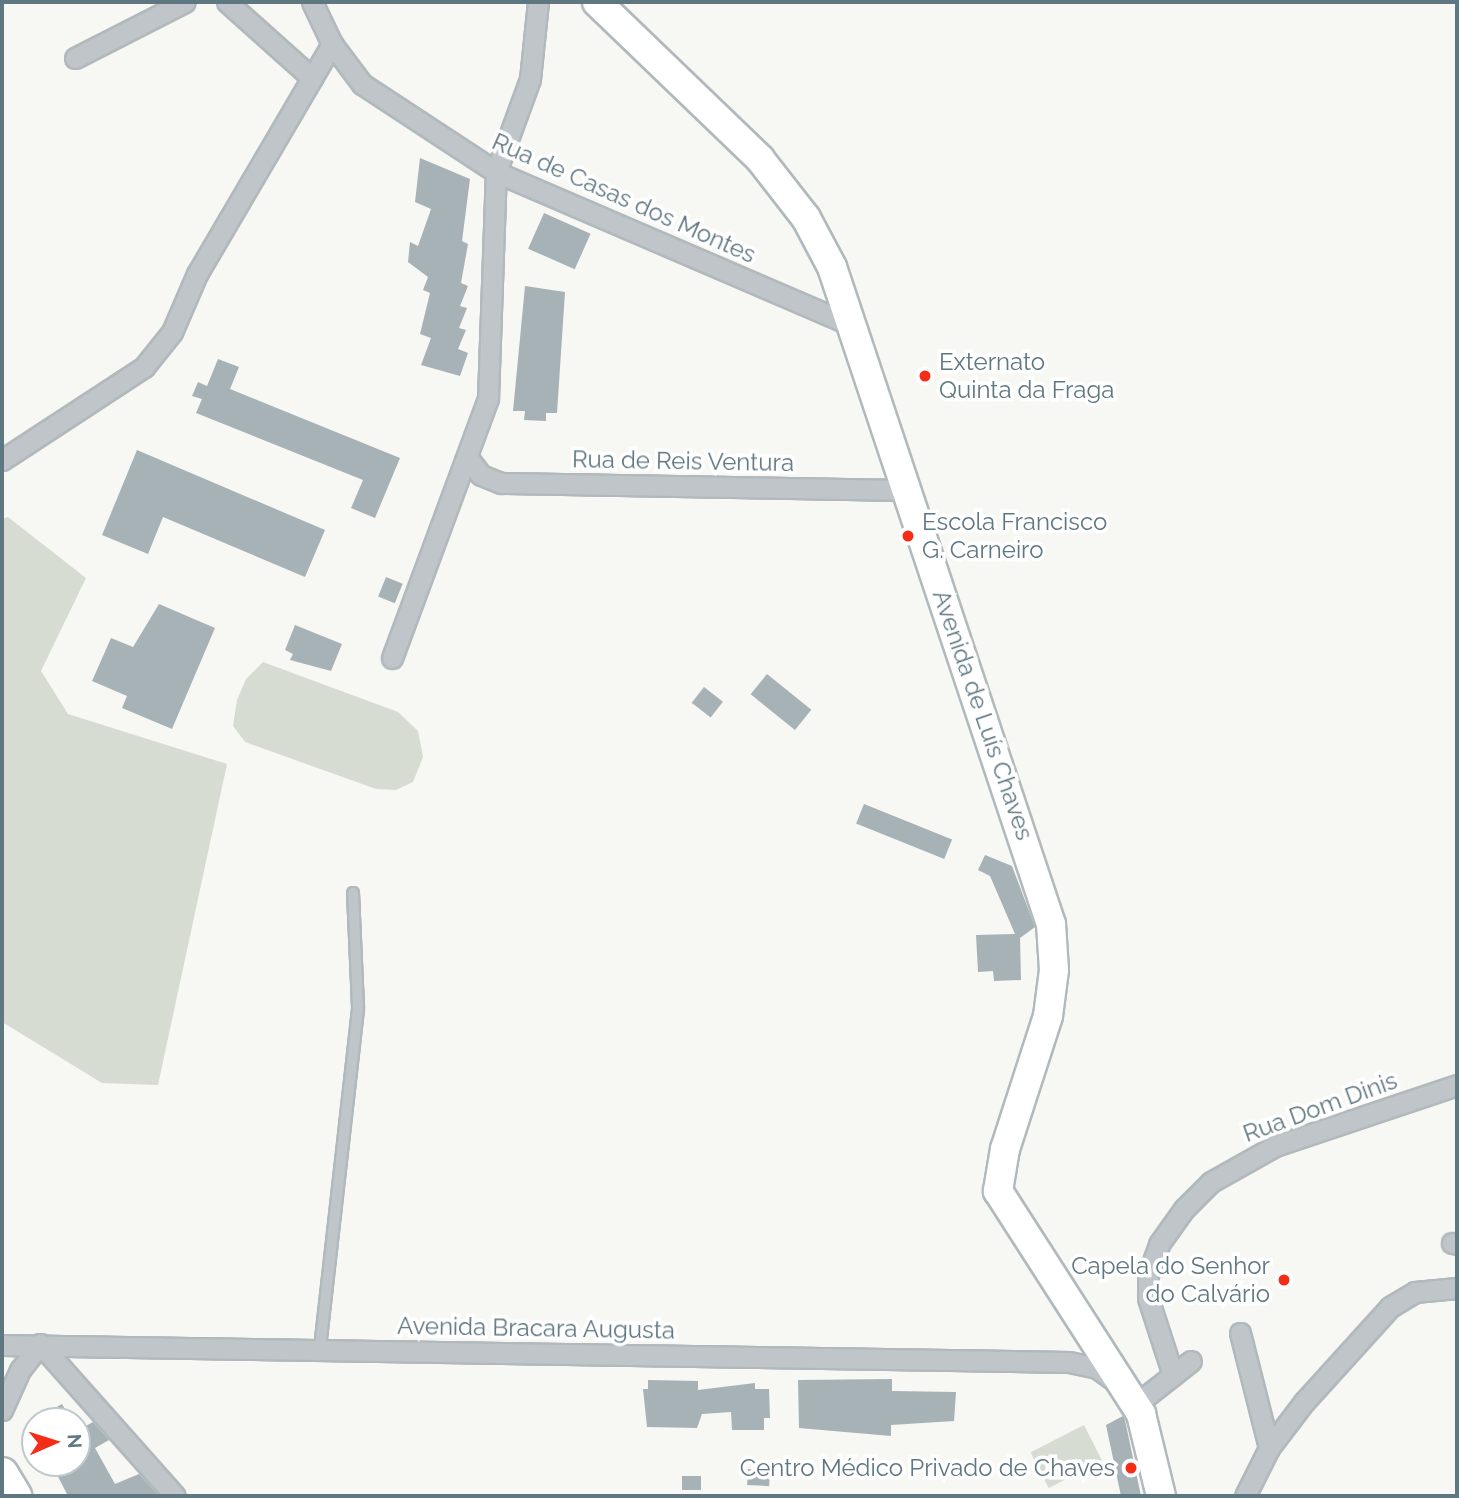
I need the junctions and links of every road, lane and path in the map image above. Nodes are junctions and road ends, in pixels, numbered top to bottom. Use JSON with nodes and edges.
{"nodes":[{"id":1,"x":185,"y":2,"type":"edge"},
{"id":2,"x":227,"y":2,"type":"edge"},
{"id":3,"x":312,"y":2,"type":"edge"},
{"id":4,"x":538,"y":2,"type":"edge"},
{"id":5,"x":597,"y":2,"type":"edge"},
{"id":6,"x":332,"y":44,"type":"junction"},
{"id":7,"x":75,"y":58,"type":"dead end"},
{"id":8,"x":312,"y":78,"type":"junction"},
{"id":9,"x":496,"y":172,"type":"junction"},
{"id":10,"x":851,"y":325,"type":"junction"},
{"id":11,"x":468,"y":458,"type":"junction"},
{"id":12,"x":2,"y":460,"type":"edge"},
{"id":13,"x":908,"y":490,"type":"junction"},
{"id":14,"x":392,"y":658,"type":"dead end"},
{"id":15,"x":353,"y":893,"type":"dead end"},
{"id":16,"x":1457,"y":1085,"type":"edge"},
{"id":17,"x":1457,"y":1288,"type":"edge"},
{"id":18,"x":1080,"y":1315,"type":"junction"},
{"id":19,"x":1240,"y":1333,"type":"dead end"},
{"id":20,"x":40,"y":1344,"type":"junction"},
{"id":21,"x":2,"y":1345,"type":"edge"},
{"id":22,"x":320,"y":1348,"type":"junction"},
{"id":23,"x":1191,"y":1361,"type":"dead end"},
{"id":24,"x":1069,"y":1362,"type":"junction"},
{"id":25,"x":1173,"y":1375,"type":"junction"},
{"id":26,"x":1129,"y":1396,"type":"junction"},
{"id":27,"x":2,"y":1410,"type":"edge"},
{"id":28,"x":1269,"y":1448,"type":"junction"},
{"id":29,"x":2,"y":1474,"type":"edge"},
{"id":30,"x":15,"y":1496,"type":"edge"},
{"id":31,"x":175,"y":1496,"type":"edge"},
{"id":32,"x":1161,"y":1496,"type":"edge"},
{"id":33,"x":1245,"y":1496,"type":"edge"}],
"edges":[{"from":1,"to":7,"type":"street"},
{"from":2,"to":8,"type":"street"},
{"from":3,"to":6,"type":"street","name":"Rua de Casas dos Montes"},
{"from":4,"to":9,"type":"street"},
{"from":5,"to":10,"type":"main road","name":"Avenida de Luís Chaves"},
{"from":6,"to":8,"type":"street"},
{"from":6,"to":9,"type":"street","name":"Rua de Casas dos Montes"},
{"from":8,"to":12,"type":"street"},
{"from":9,"to":10,"type":"street","name":"Rua de Casas dos Montes"},
{"from":9,"to":11,"type":"street"},
{"from":10,"to":13,"type":"main road","name":"Avenida de Luís Chaves"},
{"from":11,"to":13,"type":"street","name":"Rua de Reis Ventura"},
{"from":11,"to":14,"type":"street"},
{"from":13,"to":18,"type":"main road","name":"Avenida de Luís Chaves"},
{"from":15,"to":22,"type":"lane"},
{"from":16,"to":25,"type":"street","name":"Rua Dom Dinis"},
{"from":17,"to":28,"type":"street"},
{"from":18,"to":24,"type":"street"},
{"from":18,"to":26,"type":"main road","name":"Avenida de Luís Chaves"},
{"from":19,"to":28,"type":"street"},
{"from":20,"to":21,"type":"street","name":"Avenida Bracara Augusta"},
{"from":20,"to":22,"type":"street","name":"Avenida Bracara Augusta"},
{"from":20,"to":27,"type":"street"},
{"from":20,"to":31,"type":"street"},
{"from":22,"to":24,"type":"street","name":"Avenida Bracara Augusta"},
{"from":23,"to":25,"type":"street"},
{"from":24,"to":26,"type":"street","name":"Avenida Bracara Augusta"},
{"from":25,"to":26,"type":"street"},
{"from":26,"to":32,"type":"main road","name":"Avenida de Luís Chaves"},
{"from":28,"to":33,"type":"street"},
{"from":29,"to":30,"type":"main road"}]}
